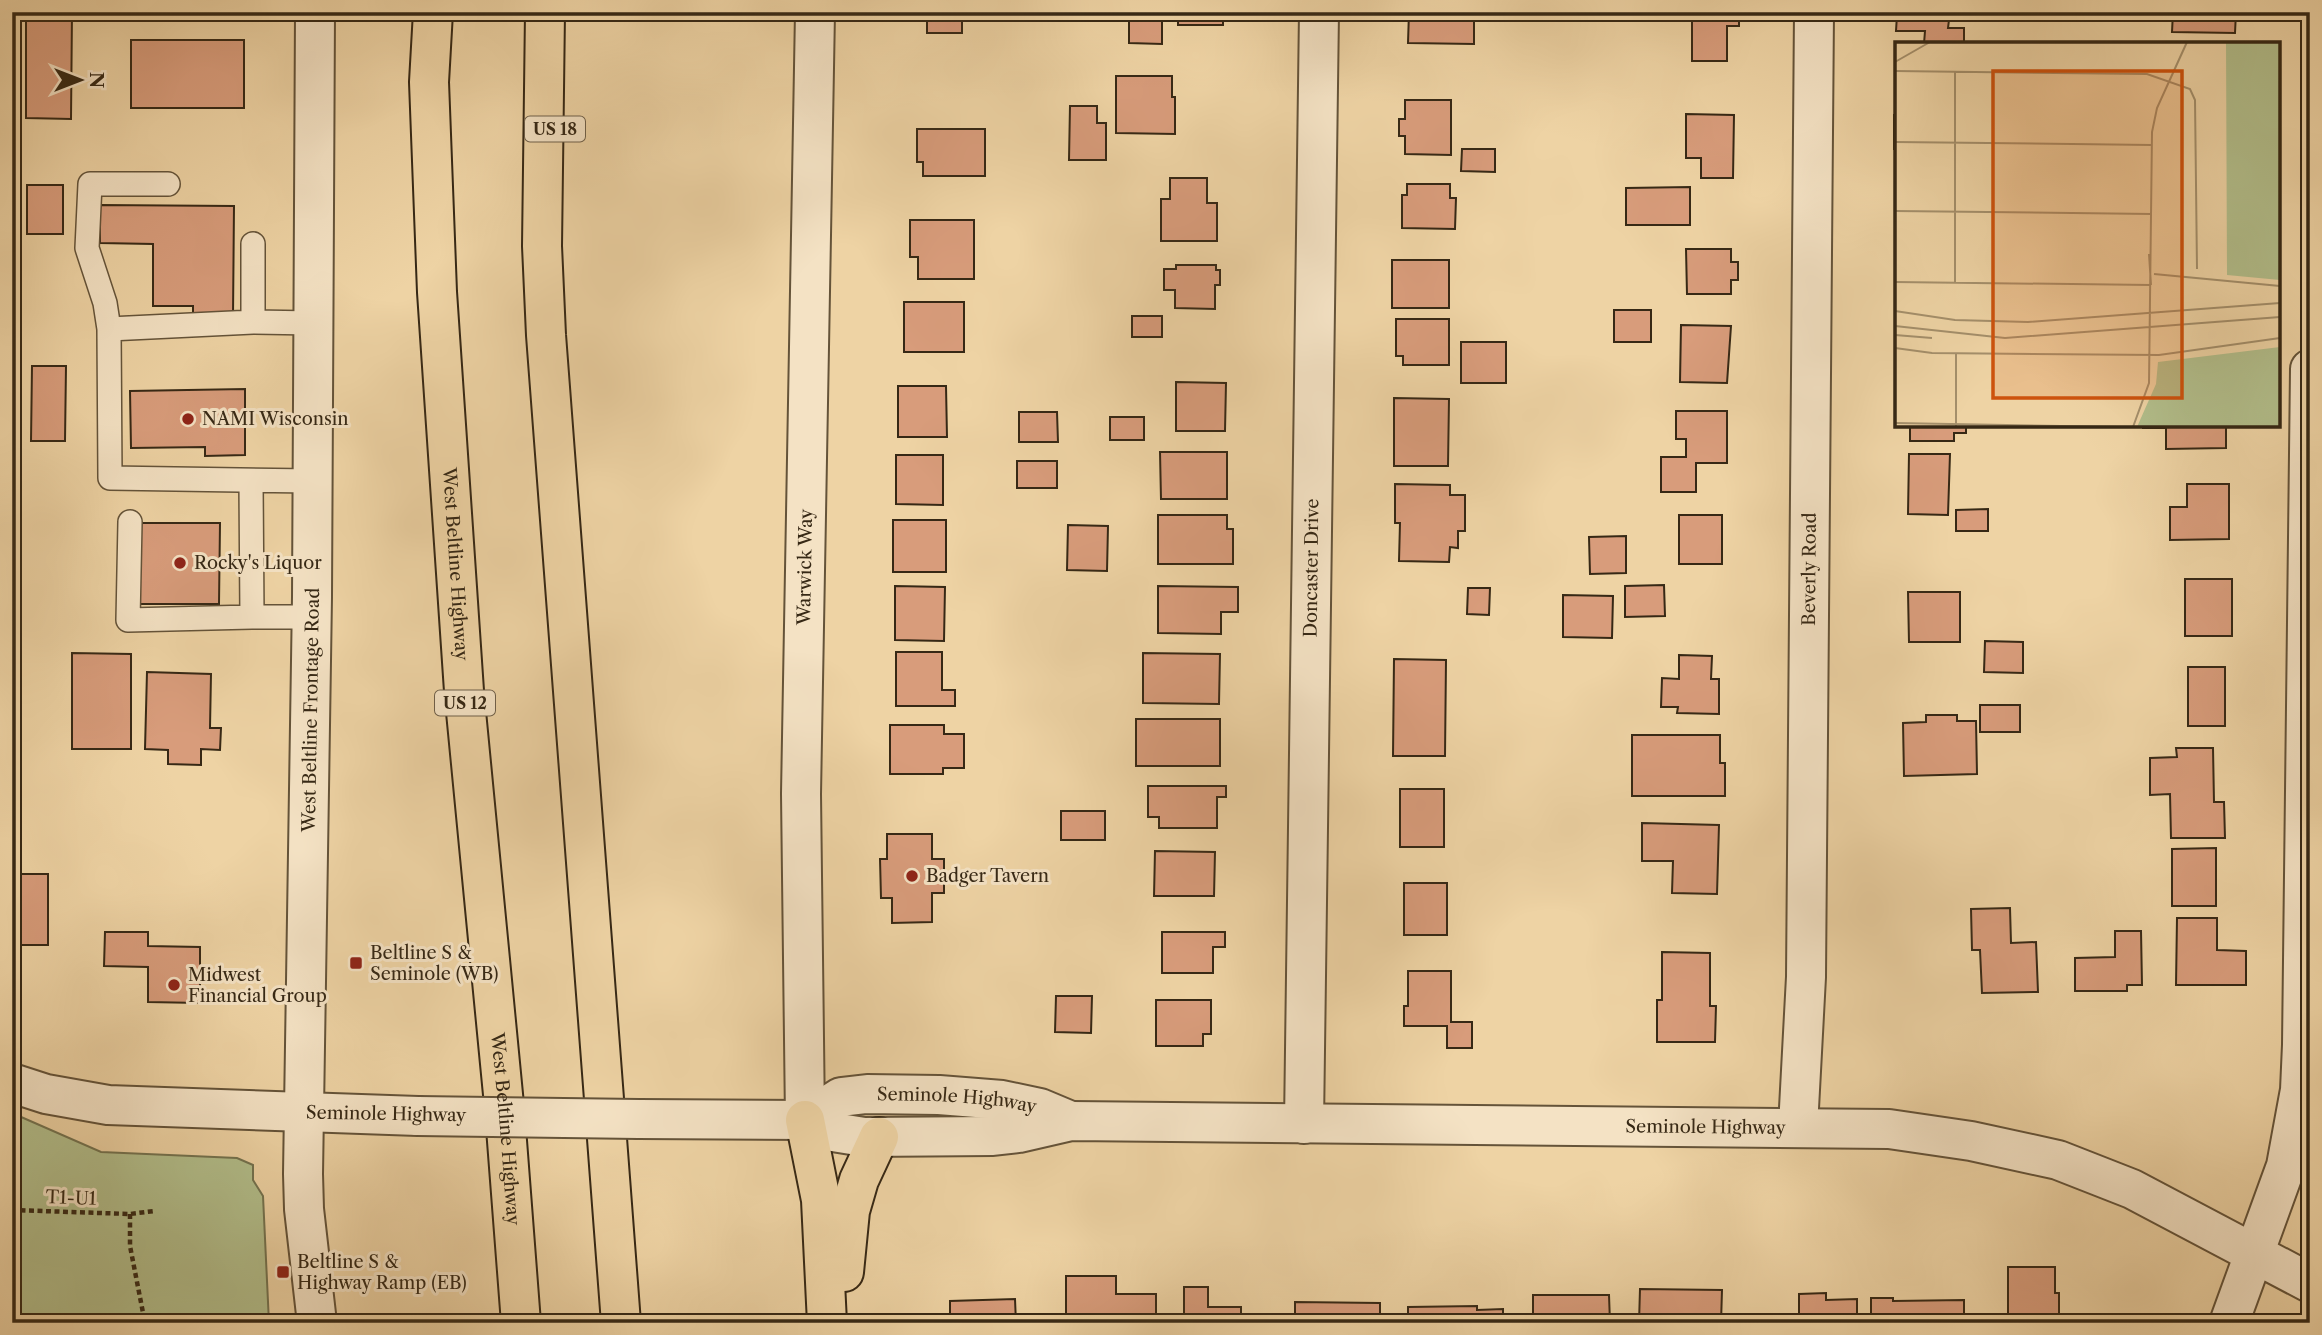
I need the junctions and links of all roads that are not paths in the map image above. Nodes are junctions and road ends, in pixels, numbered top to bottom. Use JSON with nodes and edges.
{"nodes":[{"id":1,"x":315,"y":12,"type":"edge"},
{"id":2,"x":428,"y":12,"type":"edge"},
{"id":3,"x":433,"y":12,"type":"edge"},
{"id":4,"x":545,"y":12,"type":"edge"},
{"id":5,"x":567,"y":12,"type":"edge"},
{"id":6,"x":815,"y":12,"type":"edge"},
{"id":7,"x":1319,"y":12,"type":"edge"},
{"id":8,"x":1814,"y":12,"type":"edge"},
{"id":9,"x":429,"y":82,"type":"junction"},
{"id":10,"x":168,"y":184,"type":"dead end"},
{"id":11,"x":253,"y":244,"type":"dead end"},
{"id":12,"x":542,"y":246,"type":"junction"},
{"id":13,"x":253,"y":322,"type":"junction"},
{"id":14,"x":313,"y":323,"type":"junction"},
{"id":15,"x":109,"y":329,"type":"junction"},
{"id":16,"x":2310,"y":369,"type":"edge"},
{"id":17,"x":251,"y":481,"type":"junction"},
{"id":18,"x":313,"y":481,"type":"junction"},
{"id":19,"x":130,"y":522,"type":"dead end"},
{"id":20,"x":252,"y":617,"type":"junction"},
{"id":21,"x":312,"y":617,"type":"junction"},
{"id":22,"x":12,"y":1083,"type":"edge"},
{"id":23,"x":305,"y":1112,"type":"junction"},
{"id":24,"x":805,"y":1120,"type":"junction"},
{"id":25,"x":1071,"y":1121,"type":"junction"},
{"id":26,"x":1304,"y":1124,"type":"junction"},
{"id":27,"x":1798,"y":1127,"type":"junction"},
{"id":28,"x":879,"y":1137,"type":"junction"},
{"id":29,"x":2255,"y":1252,"type":"junction"},
{"id":30,"x":2310,"y":1283,"type":"edge"},
{"id":31,"x":317,"y":1323,"type":"edge"},
{"id":32,"x":521,"y":1323,"type":"edge"},
{"id":33,"x":621,"y":1323,"type":"edge"},
{"id":34,"x":827,"y":1323,"type":"edge"},
{"id":35,"x":841,"y":1323,"type":"edge"},
{"id":36,"x":2229,"y":1323,"type":"edge"}],
"edges":[{"from":1,"to":14,"type":"street","name":"West Beltline Frontage Road"},
{"from":2,"to":9,"type":"highway"},
{"from":3,"to":9,"type":"highway","name":"West Beltline Highway","number":"US 12"},
{"from":4,"to":12,"type":"highway"},
{"from":5,"to":12,"type":"highway","number":"US 18"},
{"from":6,"to":24,"type":"street","name":"Warwick Way"},
{"from":7,"to":26,"type":"street","name":"Doncaster Drive"},
{"from":8,"to":27,"type":"street","name":"Beverly Road"},
{"from":9,"to":32,"type":"highway","name":"West Beltline Highway","number":"US 12"},
{"from":10,"to":15,"type":"lane"},
{"from":11,"to":13,"type":"lane"},
{"from":12,"to":33,"type":"highway"},
{"from":13,"to":14,"type":"lane"},
{"from":13,"to":15,"type":"lane"},
{"from":14,"to":18,"type":"street","name":"West Beltline Frontage Road"},
{"from":15,"to":17,"type":"lane"},
{"from":16,"to":29,"type":"street"},
{"from":17,"to":18,"type":"lane"},
{"from":17,"to":20,"type":"lane"},
{"from":18,"to":21,"type":"street","name":"West Beltline Frontage Road"},
{"from":19,"to":20,"type":"lane"},
{"from":20,"to":21,"type":"lane"},
{"from":21,"to":23,"type":"street","name":"West Beltline Frontage Road"},
{"from":22,"to":23,"type":"street","name":"Seminole Highway"},
{"from":23,"to":24,"type":"street","name":"Seminole Highway","bridge":true},
{"from":23,"to":31,"type":"street","name":"West Beltline Frontage Road"},
{"from":24,"to":25,"type":"street","name":"Seminole Highway"},
{"from":24,"to":28,"type":"street","name":"Seminole Highway"},
{"from":24,"to":34,"type":"highway"},
{"from":25,"to":26,"type":"street","name":"Seminole Highway"},
{"from":25,"to":28,"type":"street","name":"Seminole Highway"},
{"from":26,"to":27,"type":"street","name":"Seminole Highway"},
{"from":27,"to":29,"type":"street","name":"Seminole Highway"},
{"from":28,"to":35,"type":"highway"},
{"from":29,"to":30,"type":"street","name":"Seminole Highway"},
{"from":29,"to":36,"type":"street"}]}
